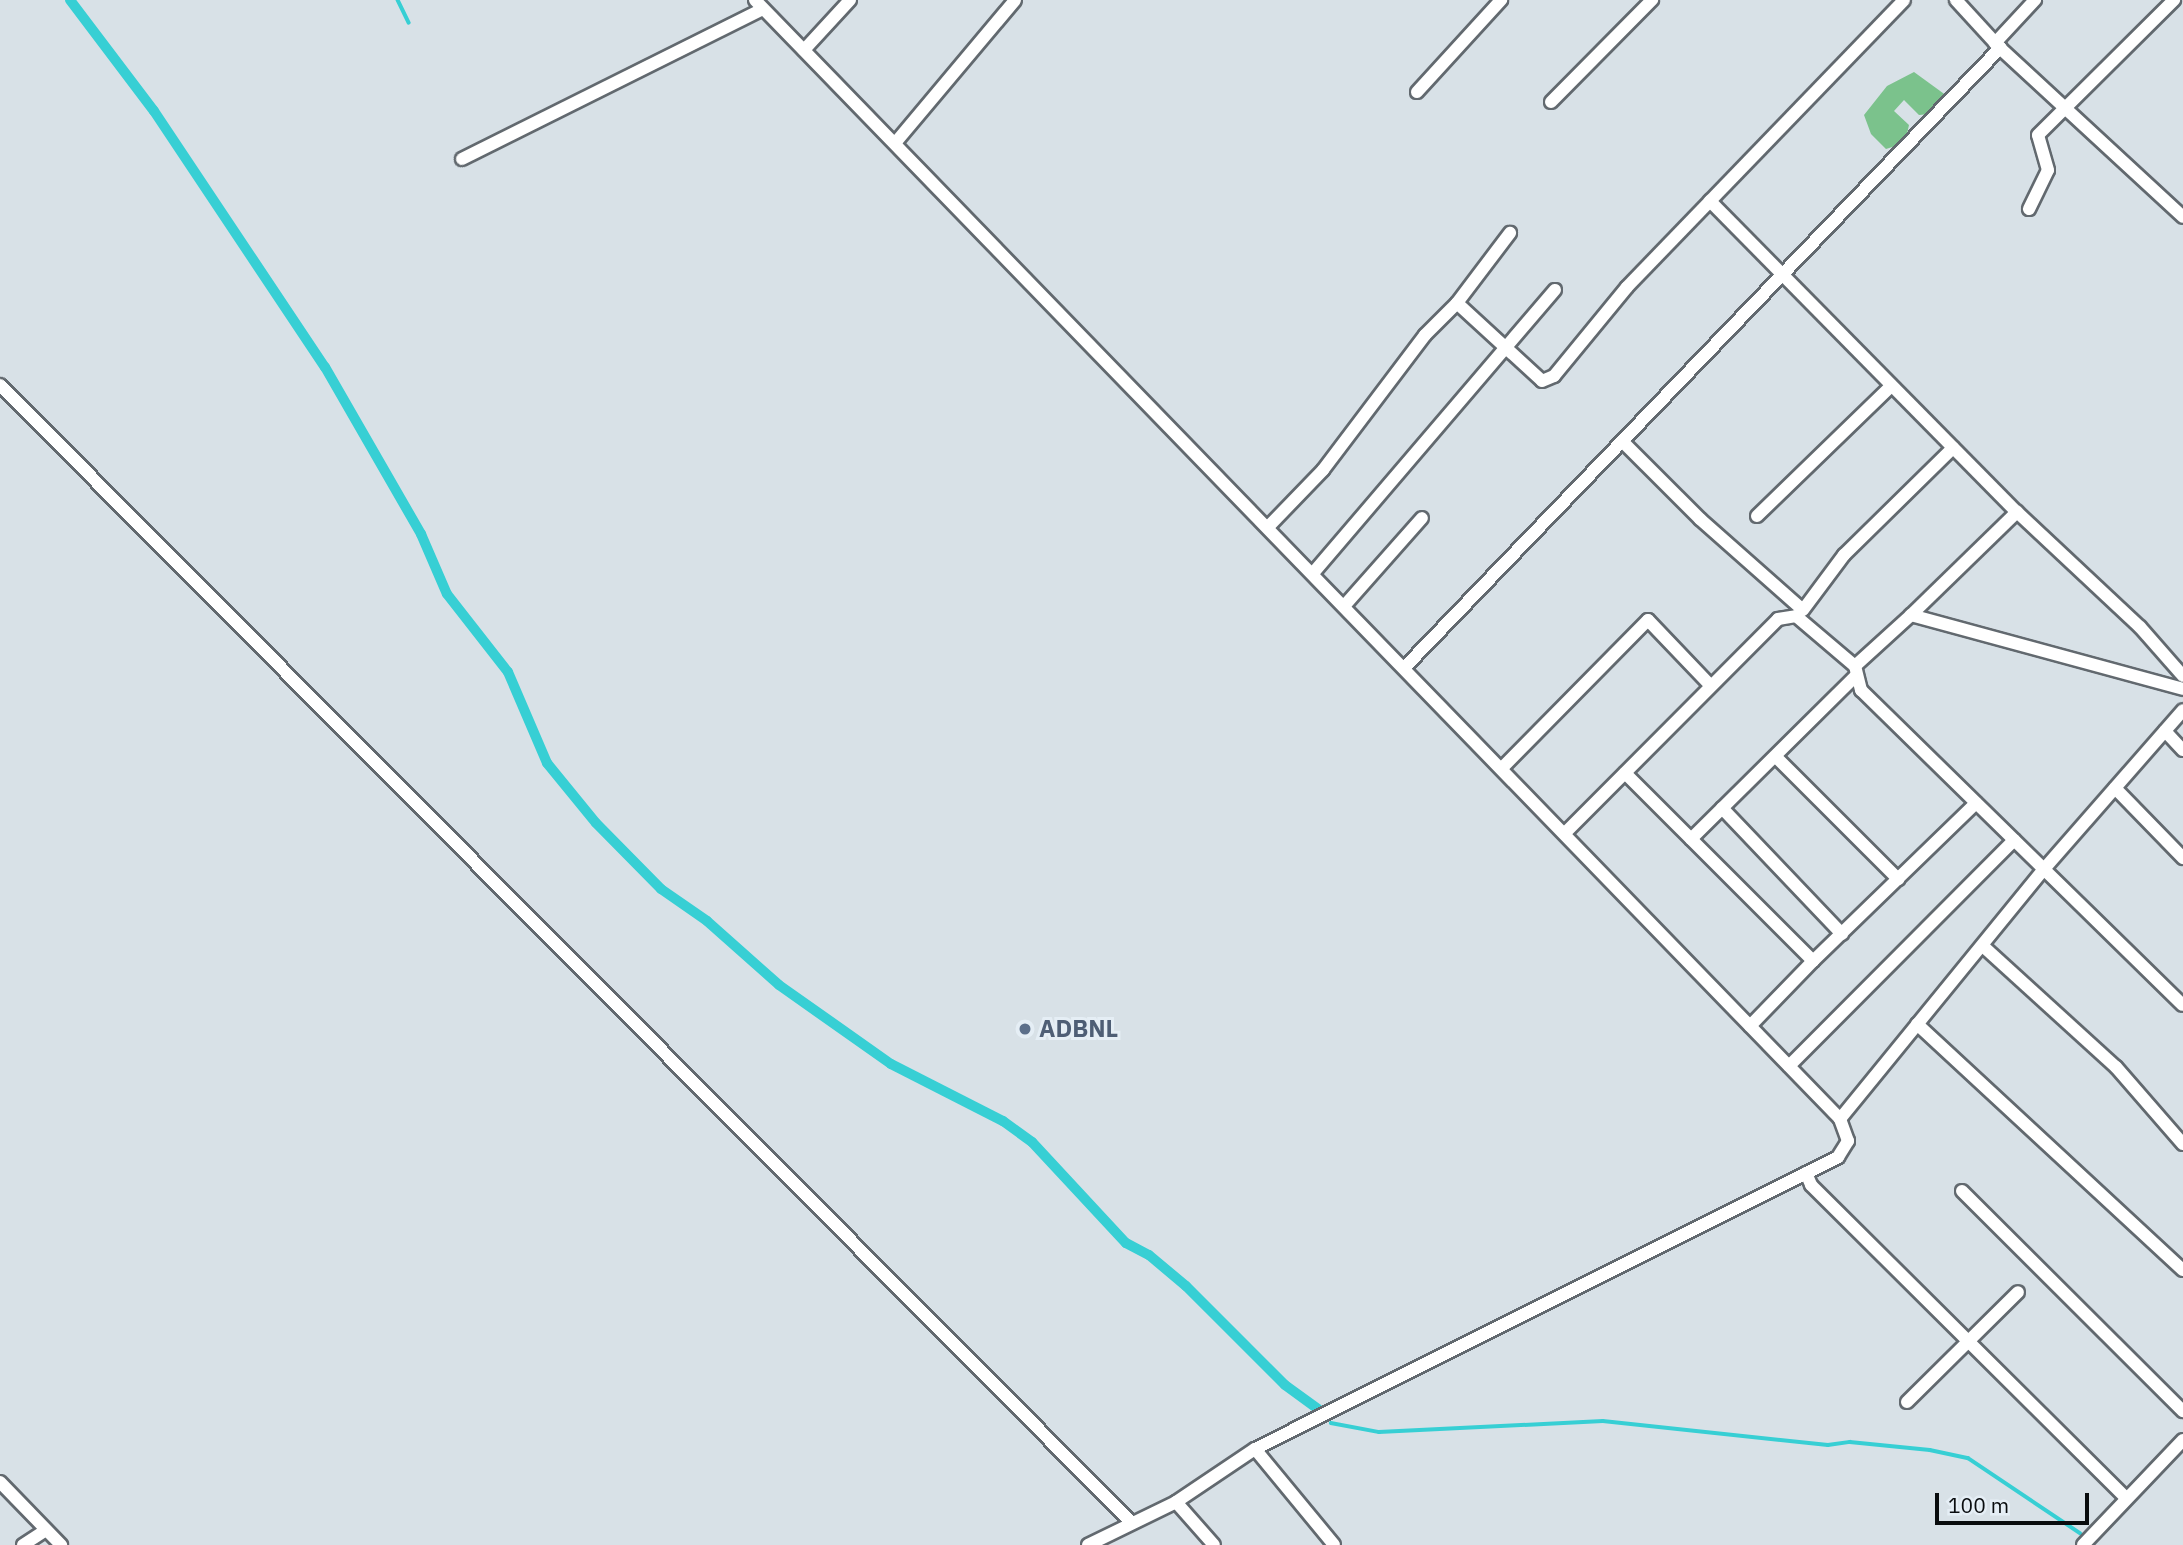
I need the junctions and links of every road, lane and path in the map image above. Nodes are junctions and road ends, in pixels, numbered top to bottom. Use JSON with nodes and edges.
{"nodes":[{"id":1,"x":850,"y":0,"type":"edge"},
{"id":2,"x":1015,"y":0,"type":"edge"},
{"id":3,"x":1501,"y":0,"type":"edge"},
{"id":4,"x":1652,"y":0,"type":"edge"},
{"id":5,"x":1904,"y":0,"type":"edge"},
{"id":6,"x":1956,"y":0,"type":"edge"},
{"id":7,"x":2035,"y":0,"type":"edge"},
{"id":8,"x":2174,"y":0,"type":"edge"},
{"id":9,"x":759,"y":4,"type":"edge"},
{"id":10,"x":1998,"y":46,"type":"junction"},
{"id":11,"x":804,"y":50,"type":"junction"},
{"id":12,"x":1417,"y":92,"type":"dead end"},
{"id":13,"x":1551,"y":102,"type":"dead end"},
{"id":14,"x":2065,"y":106,"type":"junction"},
{"id":15,"x":896,"y":142,"type":"junction"},
{"id":16,"x":463,"y":159,"type":"dead end"},
{"id":17,"x":1710,"y":201,"type":"junction"},
{"id":18,"x":2029,"y":209,"type":"dead end"},
{"id":19,"x":2183,"y":217,"type":"edge"},
{"id":20,"x":1510,"y":233,"type":"dead end"},
{"id":21,"x":1781,"y":271,"type":"junction"},
{"id":22,"x":1555,"y":290,"type":"dead end"},
{"id":23,"x":1457,"y":303,"type":"junction"},
{"id":24,"x":1504,"y":349,"type":"junction"},
{"id":25,"x":0,"y":385,"type":"edge"},
{"id":26,"x":1891,"y":386,"type":"junction"},
{"id":27,"x":1623,"y":442,"type":"junction"},
{"id":28,"x":1953,"y":448,"type":"junction"},
{"id":29,"x":2017,"y":512,"type":"junction"},
{"id":30,"x":1757,"y":516,"type":"dead end"},
{"id":31,"x":1422,"y":518,"type":"dead end"},
{"id":32,"x":1269,"y":526,"type":"junction"},
{"id":33,"x":1314,"y":572,"type":"junction"},
{"id":34,"x":1345,"y":605,"type":"junction"},
{"id":35,"x":1799,"y":613,"type":"junction"},
{"id":36,"x":1911,"y":615,"type":"junction"},
{"id":37,"x":1405,"y":667,"type":"junction"},
{"id":38,"x":1856,"y":671,"type":"junction"},
{"id":39,"x":2183,"y":676,"type":"edge"},
{"id":40,"x":1712,"y":686,"type":"junction"},
{"id":41,"x":2183,"y":689,"type":"edge"},
{"id":42,"x":2183,"y":710,"type":"edge"},
{"id":43,"x":2165,"y":731,"type":"junction"},
{"id":44,"x":2183,"y":750,"type":"edge"},
{"id":45,"x":1776,"y":757,"type":"junction"},
{"id":46,"x":1502,"y":768,"type":"junction"},
{"id":47,"x":1625,"y":773,"type":"junction"},
{"id":48,"x":2115,"y":788,"type":"junction"},
{"id":49,"x":1976,"y":803,"type":"junction"},
{"id":50,"x":1722,"y":807,"type":"junction"},
{"id":51,"x":1565,"y":833,"type":"junction"},
{"id":52,"x":1691,"y":839,"type":"junction"},
{"id":53,"x":2014,"y":840,"type":"junction"},
{"id":54,"x":2183,"y":858,"type":"edge"},
{"id":55,"x":2044,"y":869,"type":"junction"},
{"id":56,"x":1898,"y":879,"type":"junction"},
{"id":57,"x":1842,"y":934,"type":"junction"},
{"id":58,"x":1984,"y":947,"type":"junction"},
{"id":59,"x":1813,"y":961,"type":"junction"},
{"id":60,"x":2183,"y":1005,"type":"edge"},
{"id":61,"x":1917,"y":1024,"type":"junction"},
{"id":62,"x":1750,"y":1026,"type":"junction"},
{"id":63,"x":1789,"y":1066,"type":"junction"},
{"id":64,"x":1840,"y":1119,"type":"junction"},
{"id":65,"x":2183,"y":1144,"type":"edge"},
{"id":66,"x":1806,"y":1173,"type":"junction"},
{"id":67,"x":1962,"y":1191,"type":"dead end"},
{"id":68,"x":2183,"y":1270,"type":"edge"},
{"id":69,"x":2018,"y":1292,"type":"dead end"},
{"id":70,"x":1970,"y":1341,"type":"junction"},
{"id":71,"x":1908,"y":1402,"type":"dead end"},
{"id":72,"x":2183,"y":1410,"type":"edge"},
{"id":73,"x":2183,"y":1440,"type":"edge"},
{"id":74,"x":1255,"y":1449,"type":"junction"},
{"id":75,"x":0,"y":1482,"type":"edge"},
{"id":76,"x":2125,"y":1497,"type":"junction"},
{"id":77,"x":1176,"y":1502,"type":"junction"},
{"id":78,"x":1132,"y":1523,"type":"junction"},
{"id":79,"x":47,"y":1530,"type":"junction"},
{"id":80,"x":23,"y":1545,"type":"edge"},
{"id":81,"x":61,"y":1545,"type":"edge"},
{"id":82,"x":1088,"y":1545,"type":"edge"},
{"id":83,"x":1214,"y":1545,"type":"edge"},
{"id":84,"x":1334,"y":1545,"type":"edge"},
{"id":85,"x":2083,"y":1545,"type":"edge"}],
"edges":[{"from":1,"to":11,"type":"street"},
{"from":2,"to":15,"type":"street"},
{"from":3,"to":12,"type":"street"},
{"from":4,"to":13,"type":"street"},
{"from":5,"to":17,"type":"street"},
{"from":6,"to":10,"type":"street"},
{"from":7,"to":10,"type":"street"},
{"from":8,"to":14,"type":"street"},
{"from":9,"to":11,"type":"street"},
{"from":9,"to":16,"type":"street"},
{"from":10,"to":14,"type":"street"},
{"from":10,"to":21,"type":"street"},
{"from":11,"to":15,"type":"street"},
{"from":14,"to":18,"type":"street"},
{"from":14,"to":19,"type":"street"},
{"from":15,"to":32,"type":"street"},
{"from":17,"to":21,"type":"street"},
{"from":17,"to":24,"type":"street"},
{"from":20,"to":23,"type":"street"},
{"from":21,"to":26,"type":"street"},
{"from":21,"to":27,"type":"street"},
{"from":22,"to":24,"type":"street"},
{"from":23,"to":24,"type":"street"},
{"from":23,"to":32,"type":"street"},
{"from":24,"to":33,"type":"street"},
{"from":25,"to":78,"type":"street"},
{"from":26,"to":28,"type":"street"},
{"from":26,"to":30,"type":"street"},
{"from":27,"to":35,"type":"street"},
{"from":27,"to":37,"type":"street"},
{"from":28,"to":29,"type":"street"},
{"from":28,"to":35,"type":"street"},
{"from":29,"to":36,"type":"street"},
{"from":29,"to":39,"type":"street"},
{"from":31,"to":34,"type":"street"},
{"from":32,"to":33,"type":"street"},
{"from":33,"to":34,"type":"street"},
{"from":34,"to":37,"type":"street"},
{"from":35,"to":38,"type":"street"},
{"from":35,"to":40,"type":"street"},
{"from":36,"to":38,"type":"street"},
{"from":36,"to":41,"type":"street"},
{"from":37,"to":46,"type":"street"},
{"from":38,"to":45,"type":"street"},
{"from":38,"to":49,"type":"street"},
{"from":40,"to":46,"type":"street"},
{"from":40,"to":47,"type":"street"},
{"from":42,"to":43,"type":"street"},
{"from":43,"to":44,"type":"street"},
{"from":43,"to":48,"type":"street"},
{"from":45,"to":50,"type":"street"},
{"from":45,"to":56,"type":"street"},
{"from":46,"to":51,"type":"street"},
{"from":47,"to":51,"type":"street"},
{"from":47,"to":52,"type":"street"},
{"from":48,"to":54,"type":"street"},
{"from":48,"to":55,"type":"street"},
{"from":49,"to":53,"type":"street"},
{"from":49,"to":56,"type":"street"},
{"from":50,"to":52,"type":"street"},
{"from":50,"to":57,"type":"street"},
{"from":51,"to":62,"type":"street"},
{"from":52,"to":59,"type":"street"},
{"from":53,"to":55,"type":"street"},
{"from":53,"to":63,"type":"street"},
{"from":55,"to":58,"type":"street"},
{"from":55,"to":60,"type":"street"},
{"from":56,"to":57,"type":"street"},
{"from":57,"to":59,"type":"street"},
{"from":58,"to":61,"type":"street"},
{"from":58,"to":65,"type":"street"},
{"from":59,"to":62,"type":"street"},
{"from":61,"to":64,"type":"street"},
{"from":61,"to":68,"type":"street"},
{"from":62,"to":63,"type":"street"},
{"from":63,"to":64,"type":"street"},
{"from":64,"to":66,"type":"street"},
{"from":66,"to":70,"type":"street"},
{"from":66,"to":74,"type":"street"},
{"from":67,"to":72,"type":"street"},
{"from":69,"to":70,"type":"street"},
{"from":70,"to":71,"type":"street"},
{"from":70,"to":76,"type":"street"},
{"from":73,"to":76,"type":"street"},
{"from":74,"to":77,"type":"street"},
{"from":74,"to":84,"type":"street"},
{"from":75,"to":79,"type":"street"},
{"from":76,"to":85,"type":"street"},
{"from":77,"to":78,"type":"street"},
{"from":77,"to":83,"type":"street"},
{"from":78,"to":82,"type":"street"},
{"from":79,"to":80,"type":"street"},
{"from":79,"to":81,"type":"street"}]}
